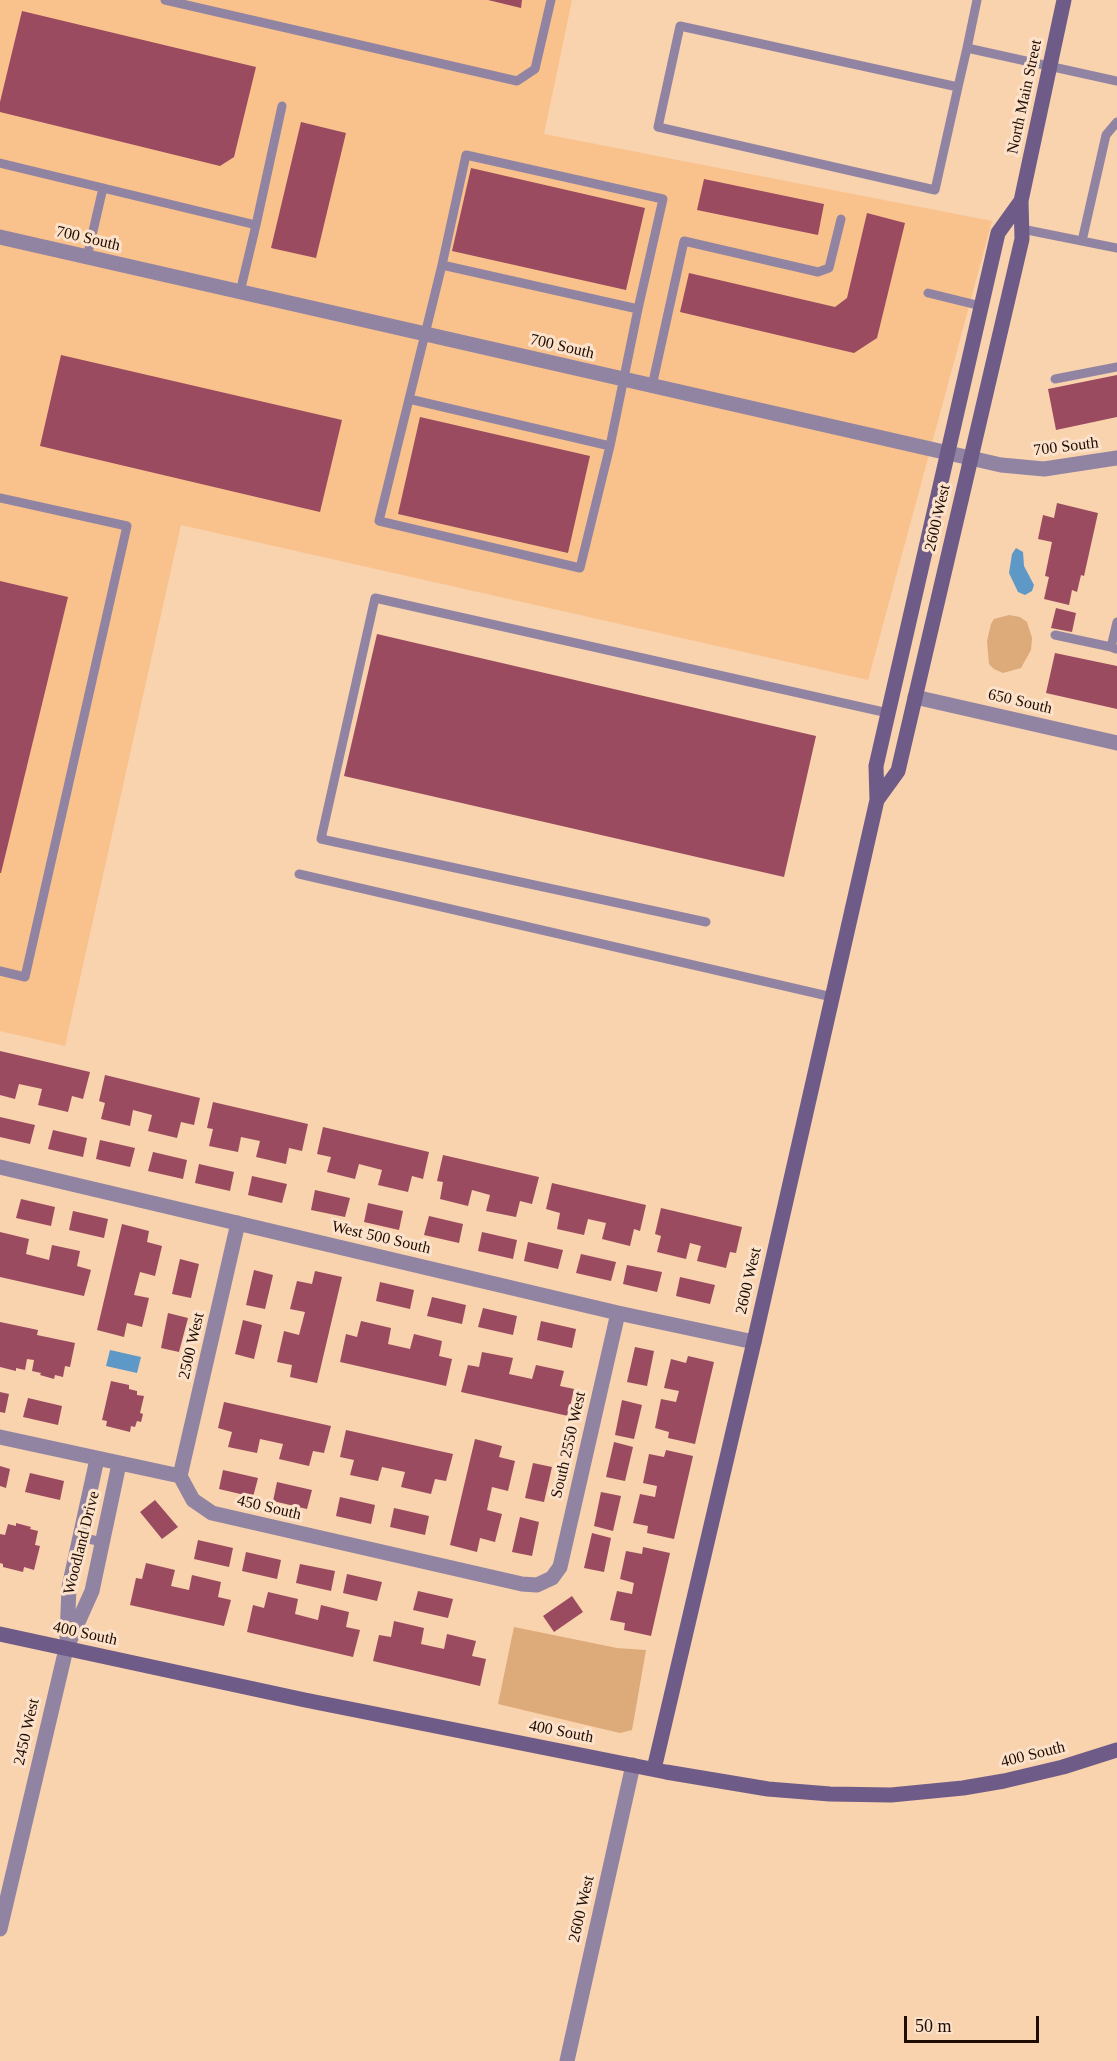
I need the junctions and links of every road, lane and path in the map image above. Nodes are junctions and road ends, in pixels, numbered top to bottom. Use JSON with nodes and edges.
{"nodes":[{"id":1,"x":165,"y":0,"type":"edge"},
{"id":2,"x":551,"y":0,"type":"edge"},
{"id":3,"x":977,"y":0,"type":"edge"},
{"id":4,"x":1065,"y":0,"type":"edge"},
{"id":5,"x":197,"y":4,"type":"edge"},
{"id":6,"x":967,"y":48,"type":"junction"},
{"id":7,"x":1050,"y":66,"type":"junction"},
{"id":8,"x":1117,"y":81,"type":"edge"},
{"id":9,"x":958,"y":87,"type":"junction"},
{"id":10,"x":282,"y":106,"type":"dead end"},
{"id":11,"x":1117,"y":122,"type":"edge"},
{"id":12,"x":0,"y":163,"type":"edge"},
{"id":13,"x":103,"y":188,"type":"junction"},
{"id":14,"x":1020,"y":201,"type":"junction"},
{"id":15,"x":841,"y":219,"type":"dead end"},
{"id":16,"x":256,"y":225,"type":"junction"},
{"id":17,"x":998,"y":233,"type":"joint"},
{"id":18,"x":1022,"y":234,"type":"junction"},
{"id":19,"x":0,"y":237,"type":"edge"},
{"id":20,"x":1082,"y":241,"type":"junction"},
{"id":21,"x":1117,"y":248,"type":"edge"},
{"id":22,"x":87,"y":257,"type":"junction"},
{"id":23,"x":442,"y":265,"type":"junction"},
{"id":24,"x":240,"y":292,"type":"junction"},
{"id":25,"x":928,"y":293,"type":"dead end"},
{"id":26,"x":981,"y":306,"type":"junction"},
{"id":27,"x":638,"y":309,"type":"junction"},
{"id":28,"x":426,"y":335,"type":"junction"},
{"id":29,"x":1117,"y":367,"type":"edge"},
{"id":30,"x":622,"y":379,"type":"junction"},
{"id":31,"x":1055,"y":379,"type":"dead end"},
{"id":32,"x":652,"y":386,"type":"junction"},
{"id":33,"x":409,"y":399,"type":"junction"},
{"id":34,"x":610,"y":446,"type":"junction"},
{"id":35,"x":947,"y":454,"type":"junction"},
{"id":36,"x":971,"y":458,"type":"junction"},
{"id":37,"x":1117,"y":458,"type":"edge"},
{"id":38,"x":0,"y":498,"type":"edge"},
{"id":39,"x":1117,"y":622,"type":"edge"},
{"id":40,"x":1055,"y":635,"type":"dead end"},
{"id":41,"x":1114,"y":648,"type":"edge"},
{"id":42,"x":915,"y":697,"type":"junction"},
{"id":43,"x":888,"y":713,"type":"junction"},
{"id":44,"x":1117,"y":743,"type":"edge"},
{"id":45,"x":877,"y":800,"type":"junction"},
{"id":46,"x":299,"y":874,"type":"dead end"},
{"id":47,"x":706,"y":922,"type":"dead end"},
{"id":48,"x":0,"y":971,"type":"edge"},
{"id":49,"x":832,"y":997,"type":"junction"},
{"id":50,"x":0,"y":1167,"type":"edge"},
{"id":51,"x":238,"y":1223,"type":"junction"},
{"id":52,"x":618,"y":1312,"type":"junction"},
{"id":53,"x":754,"y":1342,"type":"junction"},
{"id":54,"x":0,"y":1437,"type":"edge"},
{"id":55,"x":98,"y":1459,"type":"junction"},
{"id":56,"x":118,"y":1464,"type":"junction"},
{"id":57,"x":180,"y":1476,"type":"junction"},
{"id":58,"x":80,"y":1537,"type":"junction"},
{"id":59,"x":102,"y":1542,"type":"junction"},
{"id":60,"x":547,"y":1582,"type":"joint"},
{"id":61,"x":0,"y":1634,"type":"edge"},
{"id":62,"x":66,"y":1649,"type":"junction"},
{"id":63,"x":1117,"y":1750,"type":"edge"},
{"id":64,"x":633,"y":1765,"type":"junction"},
{"id":65,"x":654,"y":1769,"type":"junction"},
{"id":66,"x":0,"y":1929,"type":"edge"},
{"id":67,"x":567,"y":2061,"type":"edge"}],
"edges":[{"from":1,"to":5,"type":"lane"},
{"from":2,"to":5,"type":"lane"},
{"from":3,"to":6,"type":"lane"},
{"from":4,"to":7,"type":"street","name":"North Main Street"},
{"from":6,"to":7,"type":"lane"},
{"from":6,"to":9,"type":"lane"},
{"from":7,"to":8,"type":"lane"},
{"from":7,"to":14,"type":"street","name":"North Main Street"},
{"from":9,"to":9,"type":"lane"},
{"from":10,"to":16,"type":"lane"},
{"from":11,"to":20,"type":"lane"},
{"from":12,"to":13,"type":"lane"},
{"from":13,"to":16,"type":"lane"},
{"from":13,"to":22,"type":"lane"},
{"from":14,"to":17,"type":"street","name":"North Main Street"},
{"from":14,"to":18,"type":"street","name":"North Main Street"},
{"from":15,"to":32,"type":"lane"},
{"from":16,"to":24,"type":"lane"},
{"from":17,"to":26,"type":"street","name":"2600 West"},
{"from":18,"to":20,"type":"lane"},
{"from":18,"to":36,"type":"street","name":"2600 West"},
{"from":19,"to":22,"type":"street","name":"700 South"},
{"from":20,"to":21,"type":"lane"},
{"from":22,"to":24,"type":"street","name":"700 South"},
{"from":23,"to":27,"type":"lane"},
{"from":23,"to":27,"type":"lane"},
{"from":23,"to":28,"type":"lane"},
{"from":24,"to":28,"type":"street","name":"700 South"},
{"from":25,"to":26,"type":"lane"},
{"from":26,"to":35,"type":"street","name":"2600 West"},
{"from":27,"to":30,"type":"lane"},
{"from":28,"to":30,"type":"street","name":"700 South"},
{"from":28,"to":33,"type":"lane"},
{"from":29,"to":31,"type":"lane"},
{"from":30,"to":32,"type":"street","name":"700 South"},
{"from":30,"to":34,"type":"lane"},
{"from":32,"to":35,"type":"street","name":"700 South"},
{"from":33,"to":34,"type":"lane"},
{"from":33,"to":34,"type":"lane"},
{"from":35,"to":36,"type":"street","name":"700 South"},
{"from":35,"to":43,"type":"street","name":"2600 West"},
{"from":36,"to":37,"type":"street","name":"700 South"},
{"from":36,"to":42,"type":"street","name":"2600 West"},
{"from":38,"to":48,"type":"lane"},
{"from":39,"to":41,"type":"lane"},
{"from":40,"to":41,"type":"lane"},
{"from":42,"to":44,"type":"street","name":"650 South"},
{"from":42,"to":45,"type":"street","name":"2600 West"},
{"from":43,"to":45,"type":"street","name":"2600 West"},
{"from":43,"to":47,"type":"lane"},
{"from":45,"to":49,"type":"street","name":"2600 West"},
{"from":46,"to":49,"type":"lane"},
{"from":49,"to":53,"type":"street","name":"2600 West"},
{"from":50,"to":51,"type":"street","name":"West 500 South"},
{"from":51,"to":52,"type":"street","name":"West 500 South"},
{"from":51,"to":57,"type":"street","name":"2500 West"},
{"from":52,"to":53,"type":"street","name":"West 500 South"},
{"from":52,"to":60,"type":"street","name":"South 2550 West"},
{"from":53,"to":65,"type":"street","name":"2600 West"},
{"from":54,"to":55,"type":"street"},
{"from":55,"to":56,"type":"street"},
{"from":55,"to":58,"type":"street","name":"Woodland Drive"},
{"from":56,"to":57,"type":"street"},
{"from":56,"to":59,"type":"street","name":"Woodland Drive"},
{"from":57,"to":60,"type":"street","name":"450 South"},
{"from":58,"to":59,"type":"lane"},
{"from":58,"to":62,"type":"street","name":"Woodland Drive"},
{"from":59,"to":62,"type":"street","name":"Woodland Drive"},
{"from":61,"to":62,"type":"street","name":"400 South"},
{"from":62,"to":64,"type":"street","name":"400 South"},
{"from":62,"to":66,"type":"street","name":"2450 West"},
{"from":63,"to":65,"type":"street","name":"400 South"},
{"from":64,"to":65,"type":"street","name":"400 South"},
{"from":64,"to":67,"type":"street","name":"2600 West"}]}
